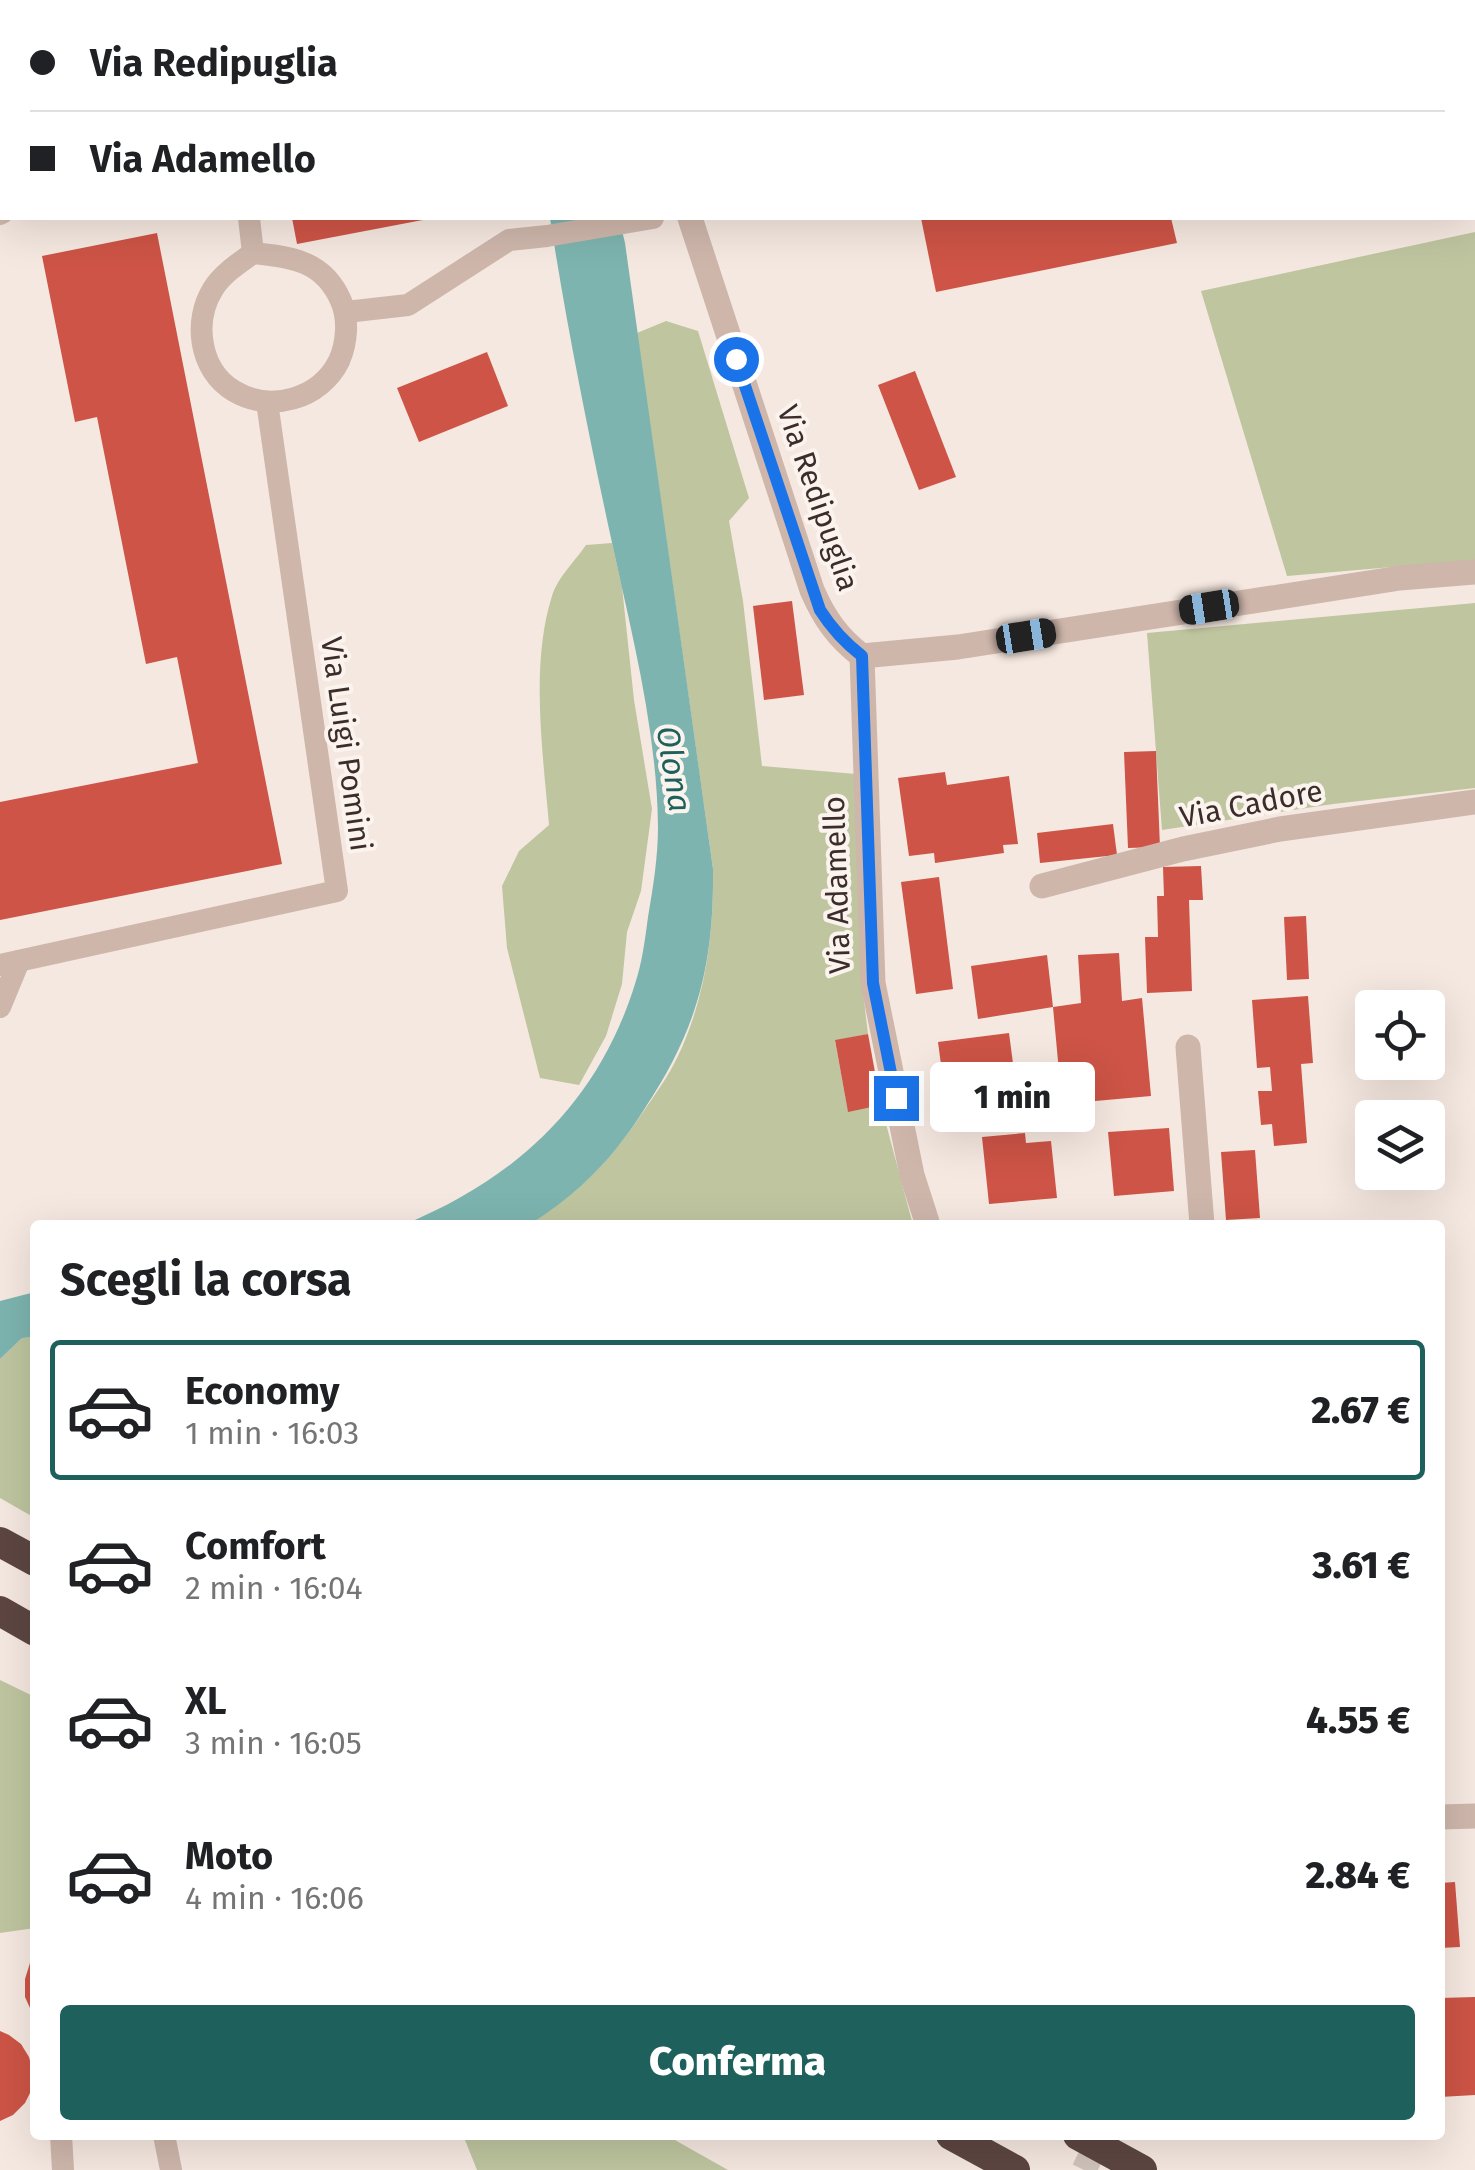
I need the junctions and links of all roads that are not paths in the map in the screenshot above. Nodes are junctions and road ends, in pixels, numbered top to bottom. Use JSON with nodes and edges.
{"nodes":[{"id":1,"x":249,"y":220,"type":"edge"},
{"id":2,"x":639,"y":220,"type":"edge"},
{"id":3,"x":691,"y":220,"type":"edge"},
{"id":4,"x":253,"y":254,"type":"junction"},
{"id":5,"x":346,"y":312,"type":"junction"},
{"id":6,"x":267,"y":402,"type":"junction"},
{"id":7,"x":1475,"y":572,"type":"edge"},
{"id":8,"x":862,"y":656,"type":"junction"},
{"id":9,"x":1475,"y":802,"type":"edge"},
{"id":10,"x":1042,"y":886,"type":"dead end"},
{"id":11,"x":10,"y":963,"type":"edge"},
{"id":12,"x":0,"y":1007,"type":"edge"},
{"id":13,"x":1188,"y":1047,"type":"dead end"},
{"id":14,"x":926,"y":1220,"type":"edge"},
{"id":15,"x":1202,"y":1220,"type":"edge"},
{"id":16,"x":0,"y":1542,"type":"edge"},
{"id":17,"x":30,"y":1558,"type":"edge"},
{"id":18,"x":0,"y":1612,"type":"edge"},
{"id":19,"x":30,"y":1628,"type":"edge"},
{"id":20,"x":1475,"y":1816,"type":"edge"},
{"id":21,"x":1445,"y":1817,"type":"edge"},
{"id":22,"x":60,"y":2140,"type":"edge"},
{"id":23,"x":165,"y":2140,"type":"edge"},
{"id":24,"x":961,"y":2140,"type":"edge"},
{"id":25,"x":1087,"y":2140,"type":"edge"},
{"id":26,"x":63,"y":2170,"type":"edge"},
{"id":27,"x":171,"y":2170,"type":"edge"},
{"id":28,"x":1015,"y":2170,"type":"edge"},
{"id":29,"x":1142,"y":2170,"type":"edge"}],
"edges":[{"from":1,"to":4,"type":"lane"},
{"from":2,"to":5,"type":"lane"},
{"from":3,"to":8,"type":"street","name":"Via Redipuglia"},
{"from":4,"to":5,"type":"lane"},
{"from":4,"to":6,"type":"lane"},
{"from":5,"to":6,"type":"lane"},
{"from":6,"to":11,"type":"lane","name":"Via Luigi Pomini"},
{"from":7,"to":8,"type":"street"},
{"from":8,"to":14,"type":"street","name":"Via Adamello"},
{"from":9,"to":10,"type":"street","name":"Via Cadore"},
{"from":11,"to":12,"type":"lane","name":"Via Luigi Pomini"},
{"from":13,"to":15,"type":"street"},
{"from":16,"to":17,"type":"highway"},
{"from":18,"to":19,"type":"highway"},
{"from":20,"to":21,"type":"street"},
{"from":22,"to":26,"type":"lane"},
{"from":23,"to":27,"type":"lane"},
{"from":24,"to":28,"type":"highway"},
{"from":25,"to":29,"type":"highway"}]}
